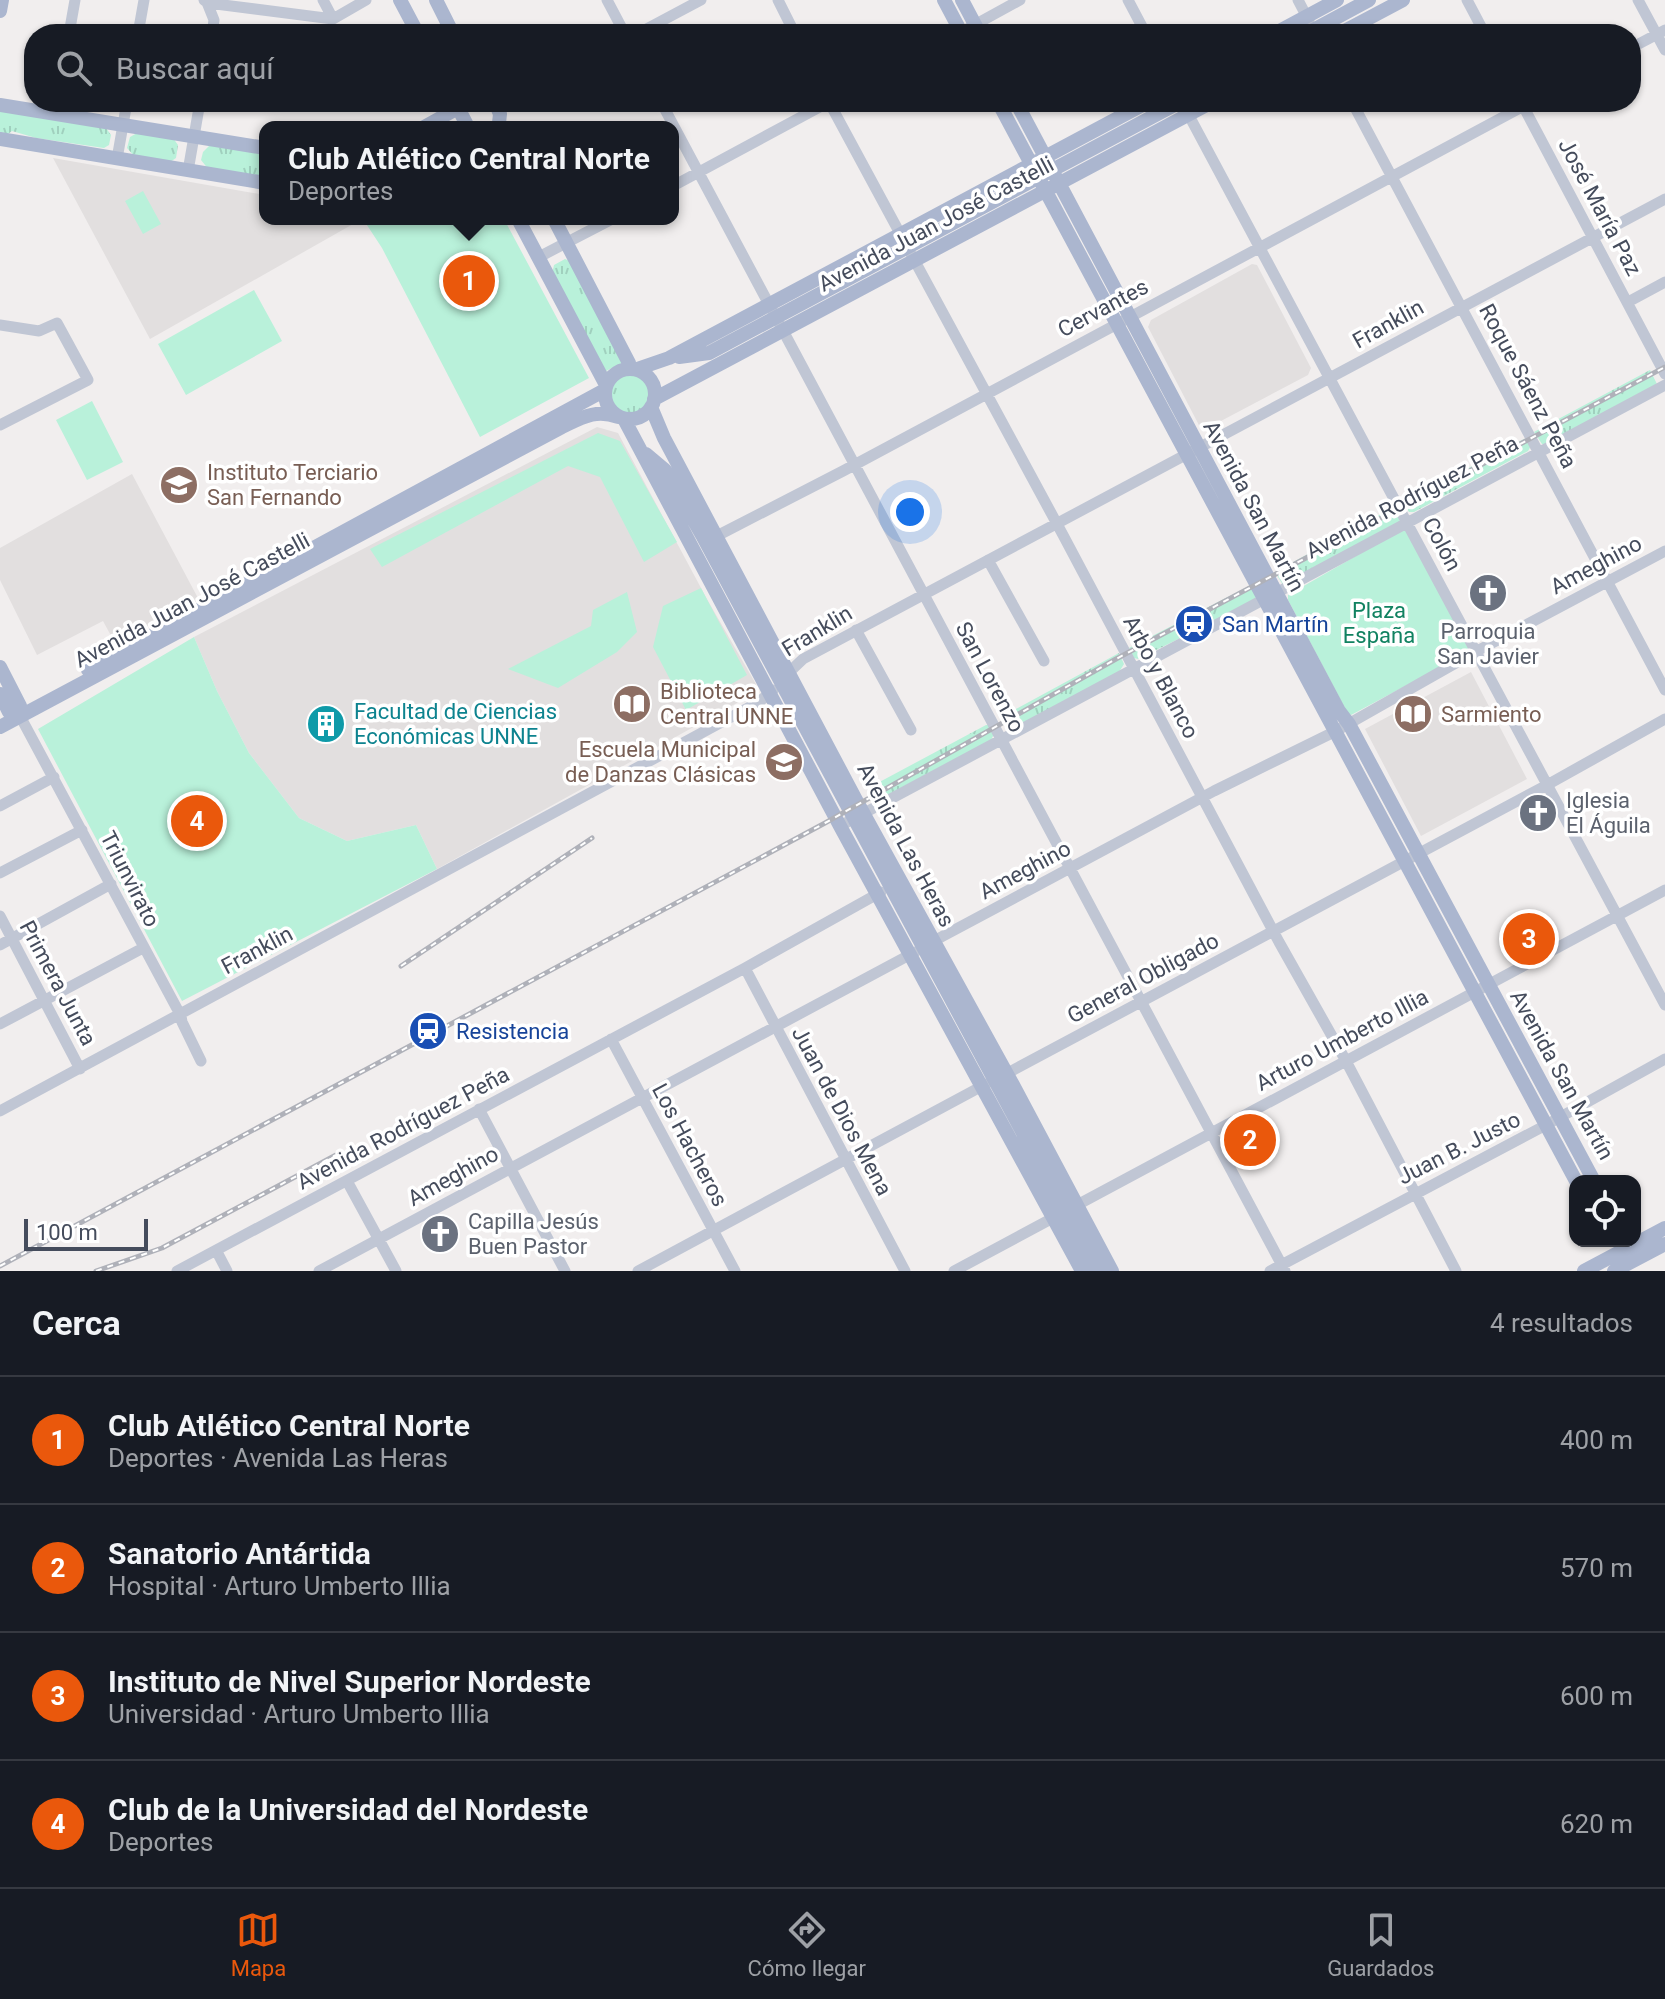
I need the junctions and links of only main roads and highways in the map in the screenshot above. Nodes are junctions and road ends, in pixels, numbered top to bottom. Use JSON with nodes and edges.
{"nodes":[{"id":1,"x":2,"y":0,"type":"edge"},
{"id":2,"x":400,"y":0,"type":"edge"},
{"id":3,"x":436,"y":0,"type":"edge"},
{"id":4,"x":944,"y":0,"type":"edge"},
{"id":5,"x":962,"y":0,"type":"edge"},
{"id":6,"x":1337,"y":0,"type":"edge"},
{"id":7,"x":1369,"y":0,"type":"edge"},
{"id":8,"x":1403,"y":0,"type":"edge"},
{"id":9,"x":0,"y":11,"type":"edge"},
{"id":10,"x":413,"y":24,"type":"edge"},
{"id":11,"x":446,"y":24,"type":"edge"},
{"id":12,"x":956,"y":24,"type":"edge"},
{"id":13,"x":975,"y":24,"type":"edge"},
{"id":14,"x":1315,"y":24,"type":"edge"},
{"id":15,"x":1321,"y":24,"type":"edge"},
{"id":16,"x":1358,"y":24,"type":"edge"},
{"id":17,"x":0,"y":105,"type":"edge"},
{"id":18,"x":24,"y":106,"type":"edge"},
{"id":19,"x":73,"y":112,"type":"edge"},
{"id":20,"x":459,"y":112,"type":"edge"},
{"id":21,"x":1004,"y":112,"type":"edge"},
{"id":22,"x":1020,"y":112,"type":"edge"},
{"id":23,"x":1133,"y":112,"type":"edge"},
{"id":24,"x":1171,"y":112,"type":"edge"},
{"id":25,"x":438,"y":121,"type":"edge"},
{"id":26,"x":0,"y":139,"type":"edge"},
{"id":27,"x":259,"y":147,"type":"edge"},
{"id":28,"x":1044,"y":173,"type":"junction"},
{"id":29,"x":259,"y":182,"type":"edge"},
{"id":30,"x":521,"y":225,"type":"edge"},
{"id":31,"x":558,"y":225,"type":"edge"},
{"id":32,"x":775,"y":318,"type":"junction"},
{"id":33,"x":709,"y":353,"type":"junction"},
{"id":34,"x":669,"y":358,"type":"junction"},
{"id":35,"x":633,"y":369,"type":"junction"},
{"id":36,"x":681,"y":384,"type":"junction"},
{"id":37,"x":605,"y":388,"type":"junction"},
{"id":38,"x":653,"y":403,"type":"junction"},
{"id":39,"x":621,"y":418,"type":"junction"},
{"id":40,"x":664,"y":438,"type":"junction"},
{"id":41,"x":640,"y":449,"type":"junction"},
{"id":42,"x":1193,"y":451,"type":"junction"},
{"id":43,"x":665,"y":470,"type":"junction"},
{"id":44,"x":705,"y":542,"type":"junction"},
{"id":45,"x":0,"y":667,"type":"edge"},
{"id":46,"x":0,"y":694,"type":"edge"},
{"id":47,"x":12,"y":713,"type":"edge"},
{"id":48,"x":0,"y":727,"type":"edge"},
{"id":49,"x":852,"y":819,"type":"junction"},
{"id":50,"x":1481,"y":989,"type":"junction"},
{"id":51,"x":1573,"y":1175,"type":"edge"},
{"id":52,"x":1591,"y":1175,"type":"edge"},
{"id":53,"x":1066,"y":1211,"type":"junction"},
{"id":54,"x":1665,"y":1228,"type":"edge"},
{"id":55,"x":1665,"y":1244,"type":"edge"},
{"id":56,"x":1634,"y":1254,"type":"edge"},
{"id":57,"x":1616,"y":1261,"type":"edge"},
{"id":58,"x":1082,"y":1271,"type":"edge"},
{"id":59,"x":1097,"y":1271,"type":"edge"},
{"id":60,"x":1112,"y":1271,"type":"edge"},
{"id":61,"x":1584,"y":1271,"type":"edge"}],
"edges":[{"from":1,"to":9,"type":"main road"},
{"from":2,"to":10,"type":"main road"},
{"from":3,"to":11,"type":"main road"},
{"from":4,"to":12,"type":"main road"},
{"from":5,"to":13,"type":"main road"},
{"from":6,"to":14,"type":"main road"},
{"from":7,"to":15,"type":"main road"},
{"from":8,"to":16,"type":"main road"},
{"from":17,"to":18,"type":"main road"},
{"from":19,"to":27,"type":"main road"},
{"from":20,"to":25,"type":"main road"},
{"from":21,"to":28,"type":"main road","name":"Avenida San Martín"},
{"from":22,"to":28,"type":"main road","name":"Avenida San Martín"},
{"from":23,"to":28,"type":"main road","name":"Avenida Juan José Castelli"},
{"from":24,"to":28,"type":"main road","name":"Avenida Juan José Castelli"},
{"from":26,"to":29,"type":"main road"},
{"from":28,"to":32,"type":"main road","name":"Avenida Juan José Castelli"},
{"from":28,"to":42,"type":"main road","name":"Avenida San Martín"},
{"from":28,"to":42,"type":"main road","name":"Avenida San Martín"},
{"from":30,"to":37,"type":"main road"},
{"from":31,"to":35,"type":"main road"},
{"from":32,"to":33,"type":"main road","name":"Avenida Juan José Castelli"},
{"from":32,"to":34,"type":"main road","name":"Avenida Juan José Castelli"},
{"from":32,"to":36,"type":"main road","name":"Avenida Juan José Castelli"},
{"from":33,"to":34,"type":"main road","name":"Avenida Juan José Castelli"},
{"from":33,"to":36,"type":"main road","name":"Avenida Juan José Castelli"},
{"from":34,"to":35,"type":"main road","name":"Avenida Juan José Castelli"},
{"from":35,"to":37,"type":"main road"},
{"from":35,"to":38,"type":"main road"},
{"from":36,"to":38,"type":"main road","name":"Avenida Juan José Castelli"},
{"from":37,"to":39,"type":"main road"},
{"from":37,"to":47,"type":"main road","name":"Avenida Juan José Castelli"},
{"from":38,"to":39,"type":"main road"},
{"from":38,"to":40,"type":"main road","name":"Avenida Las Heras"},
{"from":39,"to":41,"type":"main road","name":"Avenida Las Heras"},
{"from":39,"to":47,"type":"main road","name":"Avenida Juan José Castelli"},
{"from":40,"to":43,"type":"main road","name":"Avenida Las Heras"},
{"from":40,"to":44,"type":"main road","name":"Avenida Las Heras"},
{"from":41,"to":43,"type":"main road","name":"Avenida Las Heras"},
{"from":41,"to":44,"type":"main road","name":"Avenida Las Heras"},
{"from":42,"to":50,"type":"main road","name":"Avenida San Martín"},
{"from":43,"to":44,"type":"main road","name":"Avenida Las Heras"},
{"from":44,"to":49,"type":"main road","name":"Avenida Las Heras"},
{"from":44,"to":49,"type":"main road","name":"Avenida Las Heras"},
{"from":45,"to":47,"type":"main road"},
{"from":46,"to":47,"type":"main road"},
{"from":47,"to":48,"type":"main road","name":"Avenida Juan José Castelli"},
{"from":49,"to":53,"type":"main road","name":"Avenida Las Heras"},
{"from":50,"to":51,"type":"main road","name":"Avenida San Martín"},
{"from":50,"to":52,"type":"main road","name":"Avenida San Martín"},
{"from":53,"to":58,"type":"main road","name":"Avenida Las Heras"},
{"from":53,"to":59,"type":"main road","name":"Avenida Las Heras"},
{"from":53,"to":60,"type":"main road","name":"Avenida Las Heras"},
{"from":54,"to":56,"type":"main road"},
{"from":55,"to":56,"type":"main road"},
{"from":56,"to":57,"type":"main road"},
{"from":57,"to":61,"type":"main road"}]}
